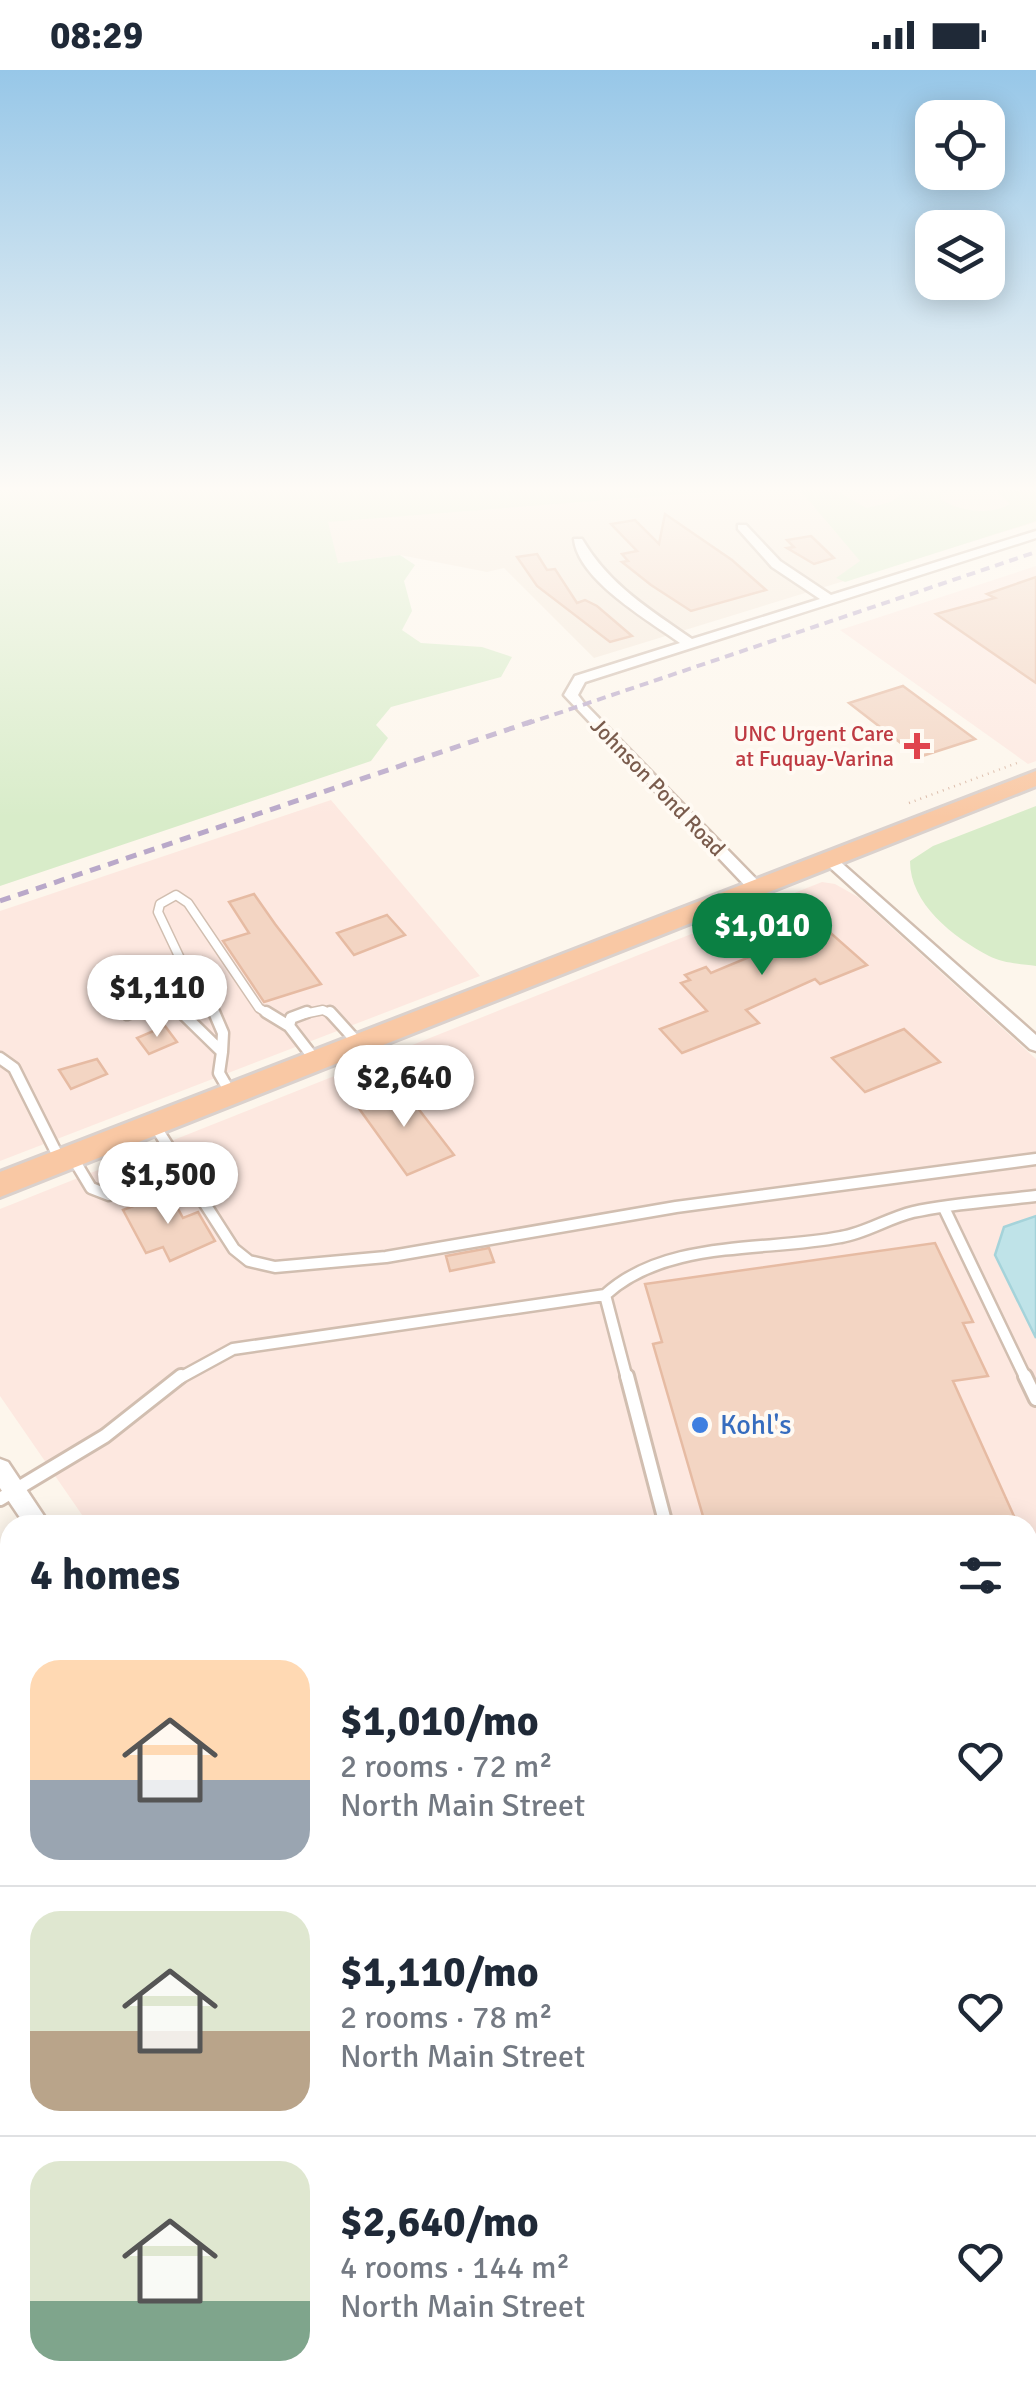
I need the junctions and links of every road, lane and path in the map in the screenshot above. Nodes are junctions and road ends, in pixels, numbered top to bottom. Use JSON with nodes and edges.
{"nodes":[{"id":1,"x":630,"y":599,"type":"edge"},
{"id":2,"x":828,"y":599,"type":"edge"},
{"id":3,"x":689,"y":643,"type":"junction"},
{"id":4,"x":1026,"y":771,"type":"edge"},
{"id":5,"x":909,"y":803,"type":"dead end"},
{"id":6,"x":831,"y":862,"type":"junction"},
{"id":7,"x":758,"y":890,"type":"junction"},
{"id":8,"x":195,"y":990,"type":"junction"},
{"id":9,"x":168,"y":1000,"type":"junction"},
{"id":10,"x":128,"y":1014,"type":"dead end"},
{"id":11,"x":289,"y":1026,"type":"junction"},
{"id":12,"x":359,"y":1044,"type":"junction"},
{"id":13,"x":1036,"y":1045,"type":"edge"},
{"id":14,"x":222,"y":1052,"type":"junction"},
{"id":15,"x":0,"y":1058,"type":"edge"},
{"id":16,"x":317,"y":1061,"type":"junction"},
{"id":17,"x":232,"y":1095,"type":"junction"},
{"id":18,"x":155,"y":1126,"type":"junction"},
{"id":19,"x":67,"y":1160,"type":"junction"},
{"id":20,"x":1036,"y":1160,"type":"edge"},
{"id":21,"x":181,"y":1168,"type":"junction"},
{"id":22,"x":0,"y":1185,"type":"edge"},
{"id":23,"x":1036,"y":1196,"type":"edge"},
{"id":24,"x":945,"y":1210,"type":"junction"},
{"id":25,"x":605,"y":1296,"type":"junction"},
{"id":26,"x":1036,"y":1399,"type":"edge"},
{"id":27,"x":0,"y":1469,"type":"edge"},
{"id":28,"x":7,"y":1495,"type":"edge"},
{"id":29,"x":28,"y":1515,"type":"edge"},
{"id":30,"x":663,"y":1515,"type":"edge"}],
"edges":[{"from":1,"to":3,"type":"street"},
{"from":2,"to":3,"type":"street","name":"Johnson Pond Road"},
{"from":3,"to":7,"type":"street","name":"Johnson Pond Road"},
{"from":4,"to":5,"type":"path"},
{"from":4,"to":6,"type":"highway"},
{"from":6,"to":7,"type":"highway"},
{"from":6,"to":13,"type":"street"},
{"from":7,"to":12,"type":"highway"},
{"from":8,"to":9,"type":"lane"},
{"from":8,"to":11,"type":"lane"},
{"from":8,"to":14,"type":"lane"},
{"from":9,"to":10,"type":"lane"},
{"from":9,"to":14,"type":"lane"},
{"from":11,"to":12,"type":"lane"},
{"from":11,"to":16,"type":"lane"},
{"from":12,"to":16,"type":"highway"},
{"from":14,"to":17,"type":"lane"},
{"from":15,"to":19,"type":"lane"},
{"from":16,"to":17,"type":"highway"},
{"from":17,"to":18,"type":"highway"},
{"from":18,"to":19,"type":"highway"},
{"from":18,"to":21,"type":"lane"},
{"from":19,"to":21,"type":"lane"},
{"from":19,"to":22,"type":"highway"},
{"from":20,"to":21,"type":"lane"},
{"from":23,"to":24,"type":"lane"},
{"from":24,"to":25,"type":"lane"},
{"from":24,"to":26,"type":"lane"},
{"from":25,"to":28,"type":"lane"},
{"from":25,"to":30,"type":"lane"},
{"from":27,"to":28,"type":"street"},
{"from":28,"to":29,"type":"street"}]}
